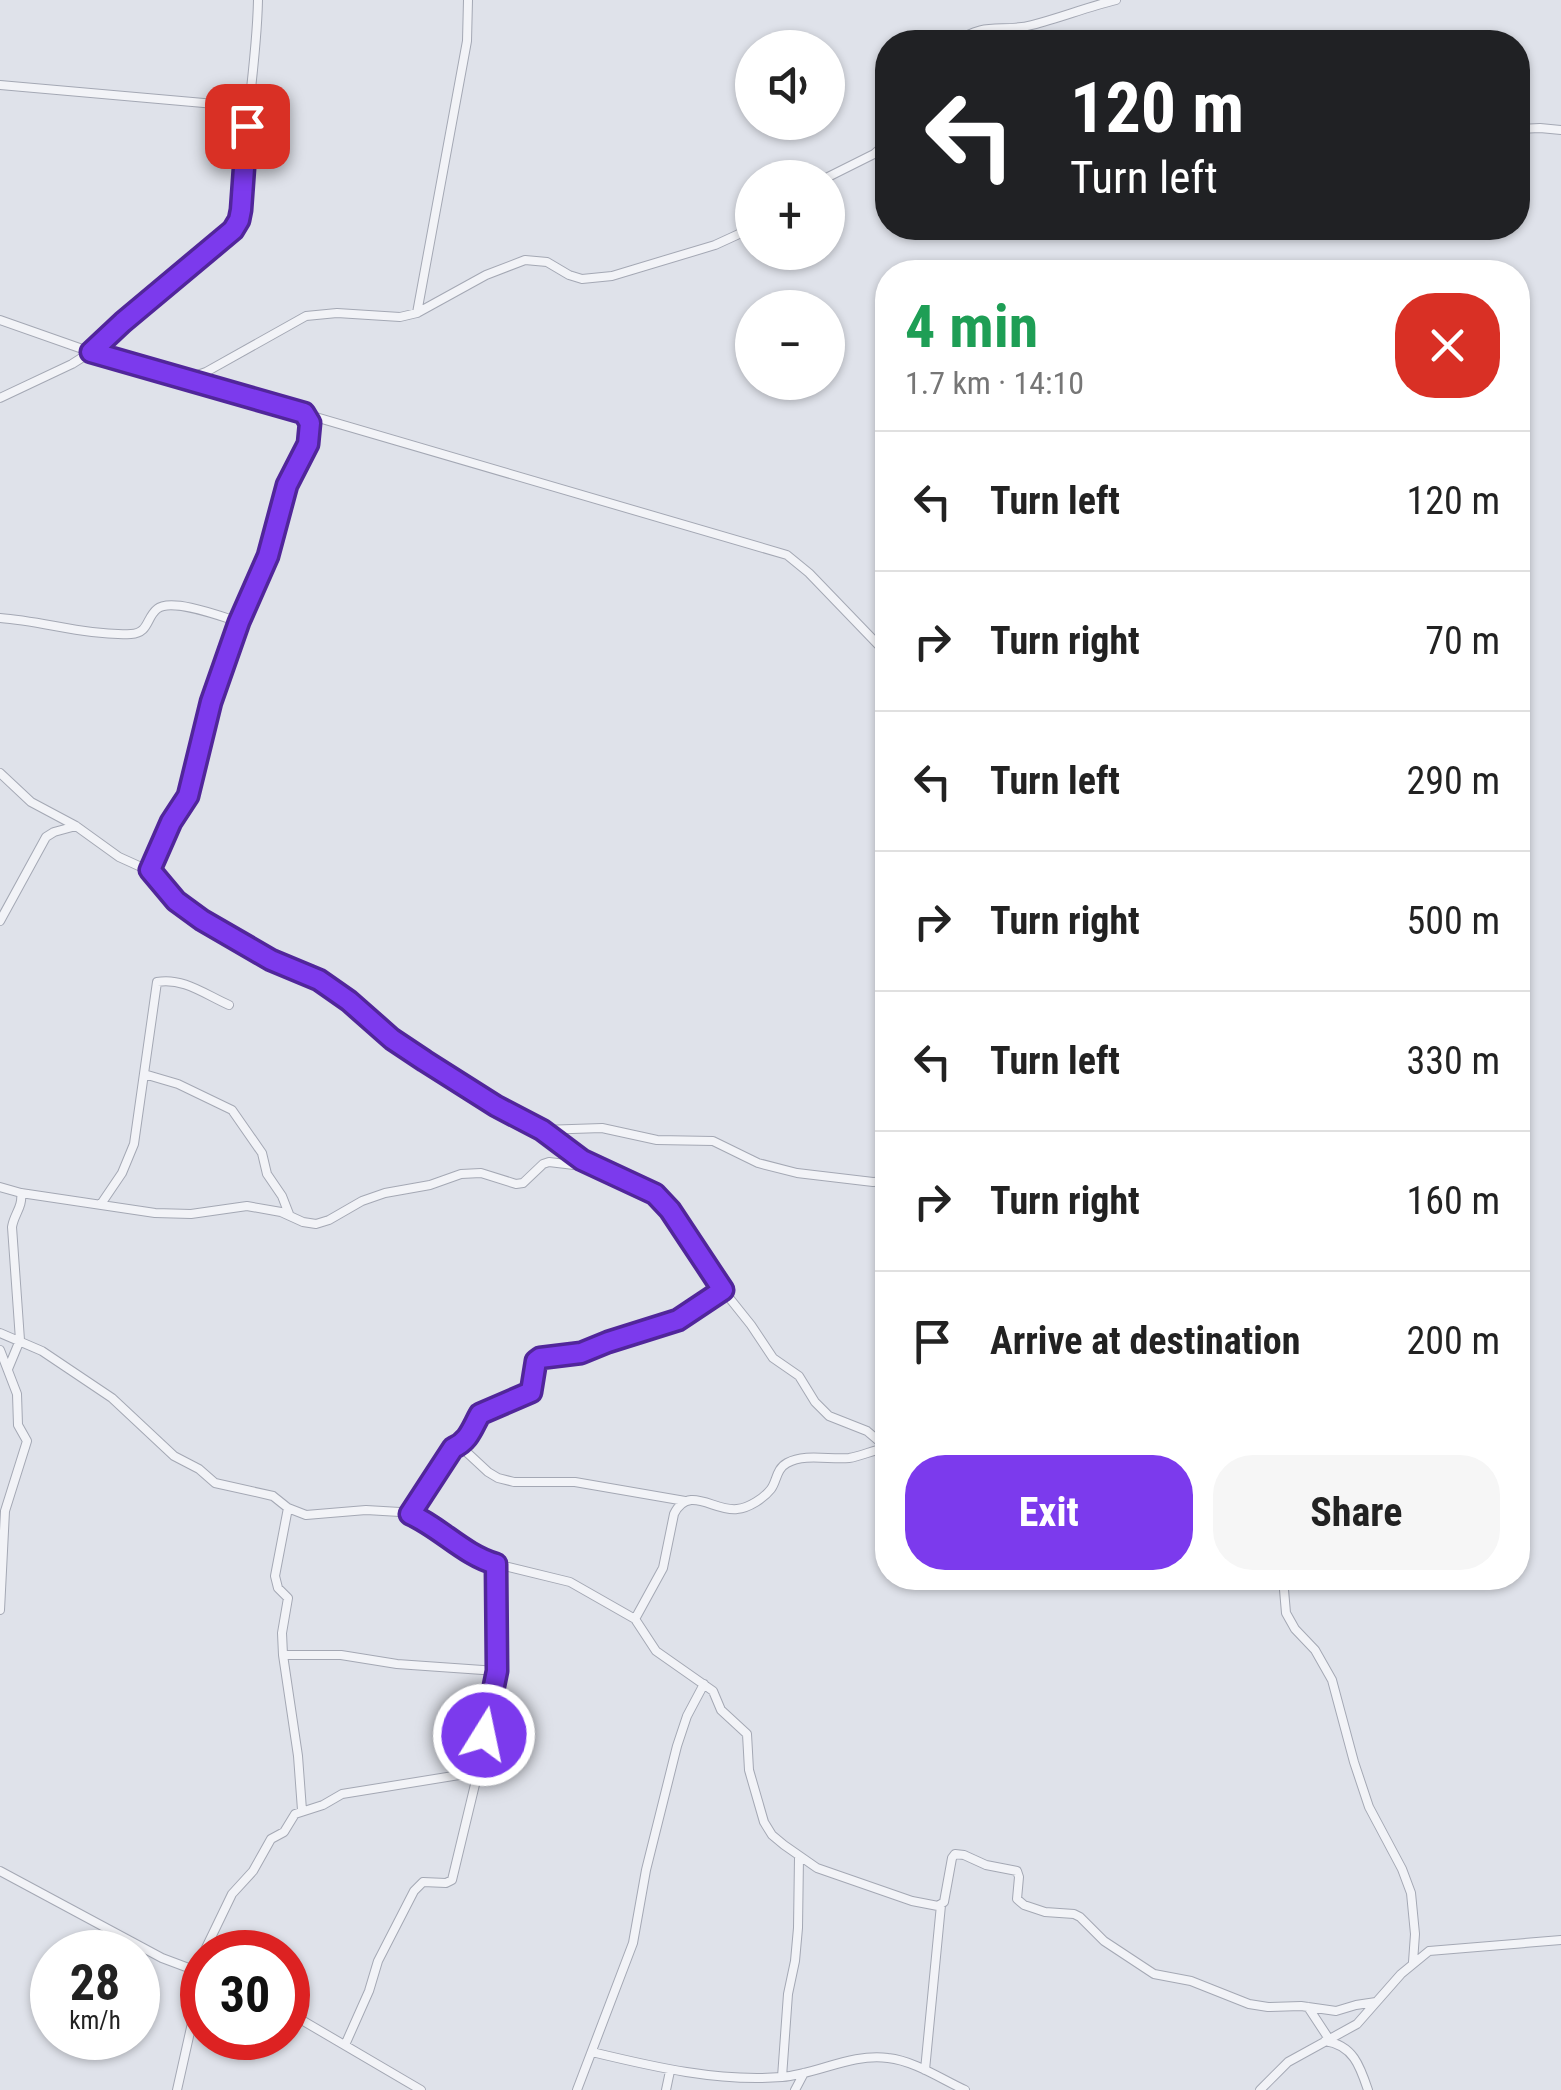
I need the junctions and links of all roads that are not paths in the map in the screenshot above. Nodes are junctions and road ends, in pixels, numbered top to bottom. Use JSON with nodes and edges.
{"nodes":[{"id":1,"x":258,"y":0,"type":"edge"},
{"id":2,"x":468,"y":0,"type":"edge"},
{"id":3,"x":1116,"y":0,"type":"edge"},
{"id":4,"x":977,"y":30,"type":"edge"},
{"id":5,"x":0,"y":86,"type":"edge"},
{"id":6,"x":249,"y":107,"type":"junction"},
{"id":7,"x":1530,"y":128,"type":"edge"},
{"id":8,"x":1561,"y":130,"type":"edge"},
{"id":9,"x":875,"y":153,"type":"edge"},
{"id":10,"x":845,"y":168,"type":"edge"},
{"id":11,"x":735,"y":236,"type":"edge"},
{"id":12,"x":417,"y":313,"type":"junction"},
{"id":13,"x":0,"y":320,"type":"edge"},
{"id":14,"x":91,"y":352,"type":"junction"},
{"id":15,"x":186,"y":379,"type":"junction"},
{"id":16,"x":0,"y":398,"type":"edge"},
{"id":17,"x":304,"y":413,"type":"junction"},
{"id":18,"x":0,"y":618,"type":"edge"},
{"id":19,"x":239,"y":622,"type":"junction"},
{"id":20,"x":875,"y":641,"type":"edge"},
{"id":21,"x":0,"y":773,"type":"edge"},
{"id":22,"x":76,"y":826,"type":"junction"},
{"id":23,"x":150,"y":870,"type":"junction"},
{"id":24,"x":0,"y":920,"type":"edge"},
{"id":25,"x":229,"y":1005,"type":"dead end"},
{"id":26,"x":144,"y":1074,"type":"junction"},
{"id":27,"x":542,"y":1130,"type":"junction"},
{"id":28,"x":599,"y":1168,"type":"junction"},
{"id":29,"x":875,"y":1182,"type":"edge"},
{"id":30,"x":0,"y":1186,"type":"edge"},
{"id":31,"x":21,"y":1194,"type":"junction"},
{"id":32,"x":101,"y":1204,"type":"junction"},
{"id":33,"x":289,"y":1214,"type":"junction"},
{"id":34,"x":723,"y":1290,"type":"junction"},
{"id":35,"x":0,"y":1332,"type":"edge"},
{"id":36,"x":20,"y":1340,"type":"junction"},
{"id":37,"x":0,"y":1350,"type":"edge"},
{"id":38,"x":8,"y":1370,"type":"junction"},
{"id":39,"x":875,"y":1438,"type":"edge"},
{"id":40,"x":460,"y":1446,"type":"junction"},
{"id":41,"x":875,"y":1451,"type":"edge"},
{"id":42,"x":685,"y":1500,"type":"junction"},
{"id":43,"x":288,"y":1508,"type":"junction"},
{"id":44,"x":410,"y":1514,"type":"junction"},
{"id":45,"x":496,"y":1564,"type":"junction"},
{"id":46,"x":1284,"y":1590,"type":"edge"},
{"id":47,"x":0,"y":1610,"type":"edge"},
{"id":48,"x":635,"y":1619,"type":"junction"},
{"id":49,"x":283,"y":1655,"type":"junction"},
{"id":50,"x":497,"y":1671,"type":"junction"},
{"id":51,"x":704,"y":1684,"type":"junction"},
{"id":52,"x":478,"y":1772,"type":"junction"},
{"id":53,"x":302,"y":1810,"type":"junction"},
{"id":54,"x":799,"y":1857,"type":"junction"},
{"id":55,"x":0,"y":1871,"type":"edge"},
{"id":56,"x":941,"y":1905,"type":"junction"},
{"id":57,"x":215,"y":1930,"type":"edge"},
{"id":58,"x":1415,"y":1934,"type":"junction"},
{"id":59,"x":1561,"y":1940,"type":"edge"},
{"id":60,"x":1429,"y":1951,"type":"junction"},
{"id":61,"x":1413,"y":1962,"type":"junction"},
{"id":62,"x":180,"y":1965,"type":"edge"},
{"id":63,"x":1376,"y":2002,"type":"junction"},
{"id":64,"x":1308,"y":2007,"type":"junction"},
{"id":65,"x":310,"y":2025,"type":"edge"},
{"id":66,"x":1327,"y":2040,"type":"junction"},
{"id":67,"x":345,"y":2045,"type":"junction"},
{"id":68,"x":592,"y":2052,"type":"junction"},
{"id":69,"x":183,"y":2060,"type":"edge"},
{"id":70,"x":925,"y":2070,"type":"junction"},
{"id":71,"x":670,"y":2071,"type":"junction"},
{"id":72,"x":804,"y":2073,"type":"junction"},
{"id":73,"x":782,"y":2077,"type":"junction"},
{"id":74,"x":177,"y":2090,"type":"edge"},
{"id":75,"x":421,"y":2090,"type":"edge"},
{"id":76,"x":577,"y":2090,"type":"edge"},
{"id":77,"x":666,"y":2090,"type":"edge"},
{"id":78,"x":795,"y":2090,"type":"edge"},
{"id":79,"x":966,"y":2090,"type":"edge"},
{"id":80,"x":1260,"y":2090,"type":"edge"},
{"id":81,"x":1368,"y":2090,"type":"edge"}],
"edges":[{"from":1,"to":6,"type":"street"},
{"from":2,"to":12,"type":"street"},
{"from":3,"to":4,"type":"street"},
{"from":5,"to":6,"type":"street"},
{"from":6,"to":14,"type":"street"},
{"from":7,"to":8,"type":"street"},
{"from":9,"to":10,"type":"street"},
{"from":11,"to":12,"type":"street"},
{"from":12,"to":15,"type":"street"},
{"from":13,"to":14,"type":"street"},
{"from":14,"to":15,"type":"street"},
{"from":14,"to":16,"type":"street"},
{"from":15,"to":17,"type":"street"},
{"from":17,"to":19,"type":"street"},
{"from":17,"to":20,"type":"street"},
{"from":18,"to":19,"type":"street"},
{"from":19,"to":23,"type":"street"},
{"from":21,"to":22,"type":"street"},
{"from":22,"to":23,"type":"street"},
{"from":22,"to":24,"type":"street"},
{"from":23,"to":27,"type":"street"},
{"from":25,"to":26,"type":"street"},
{"from":26,"to":32,"type":"street"},
{"from":26,"to":33,"type":"street"},
{"from":27,"to":28,"type":"street"},
{"from":27,"to":29,"type":"street"},
{"from":28,"to":33,"type":"street"},
{"from":28,"to":34,"type":"street"},
{"from":30,"to":31,"type":"street"},
{"from":31,"to":32,"type":"street"},
{"from":31,"to":36,"type":"street"},
{"from":32,"to":33,"type":"street"},
{"from":34,"to":39,"type":"street"},
{"from":34,"to":40,"type":"street"},
{"from":35,"to":36,"type":"street"},
{"from":36,"to":38,"type":"street"},
{"from":36,"to":43,"type":"street"},
{"from":37,"to":38,"type":"street"},
{"from":38,"to":47,"type":"street"},
{"from":40,"to":42,"type":"street"},
{"from":40,"to":44,"type":"street"},
{"from":41,"to":42,"type":"street"},
{"from":42,"to":48,"type":"street"},
{"from":43,"to":44,"type":"street"},
{"from":43,"to":49,"type":"street"},
{"from":44,"to":45,"type":"street"},
{"from":45,"to":48,"type":"street"},
{"from":45,"to":50,"type":"street"},
{"from":46,"to":58,"type":"street"},
{"from":48,"to":51,"type":"street"},
{"from":49,"to":50,"type":"street"},
{"from":49,"to":53,"type":"street"},
{"from":50,"to":52,"type":"street"},
{"from":51,"to":54,"type":"street"},
{"from":51,"to":68,"type":"street"},
{"from":52,"to":53,"type":"street"},
{"from":52,"to":67,"type":"street"},
{"from":53,"to":57,"type":"street"},
{"from":54,"to":56,"type":"street"},
{"from":54,"to":73,"type":"street"},
{"from":55,"to":62,"type":"street"},
{"from":56,"to":64,"type":"street"},
{"from":56,"to":70,"type":"street"},
{"from":58,"to":60,"type":"street"},
{"from":58,"to":61,"type":"street"},
{"from":59,"to":60,"type":"street"},
{"from":60,"to":61,"type":"street"},
{"from":61,"to":63,"type":"street"},
{"from":63,"to":64,"type":"street"},
{"from":63,"to":66,"type":"street"},
{"from":64,"to":66,"type":"street"},
{"from":65,"to":67,"type":"street"},
{"from":66,"to":80,"type":"street"},
{"from":66,"to":81,"type":"street"},
{"from":67,"to":75,"type":"street"},
{"from":68,"to":71,"type":"street"},
{"from":68,"to":76,"type":"street"},
{"from":69,"to":74,"type":"street"},
{"from":70,"to":72,"type":"street"},
{"from":70,"to":79,"type":"street"},
{"from":71,"to":73,"type":"street"},
{"from":71,"to":77,"type":"street"},
{"from":72,"to":73,"type":"street"},
{"from":72,"to":78,"type":"street"}]}
